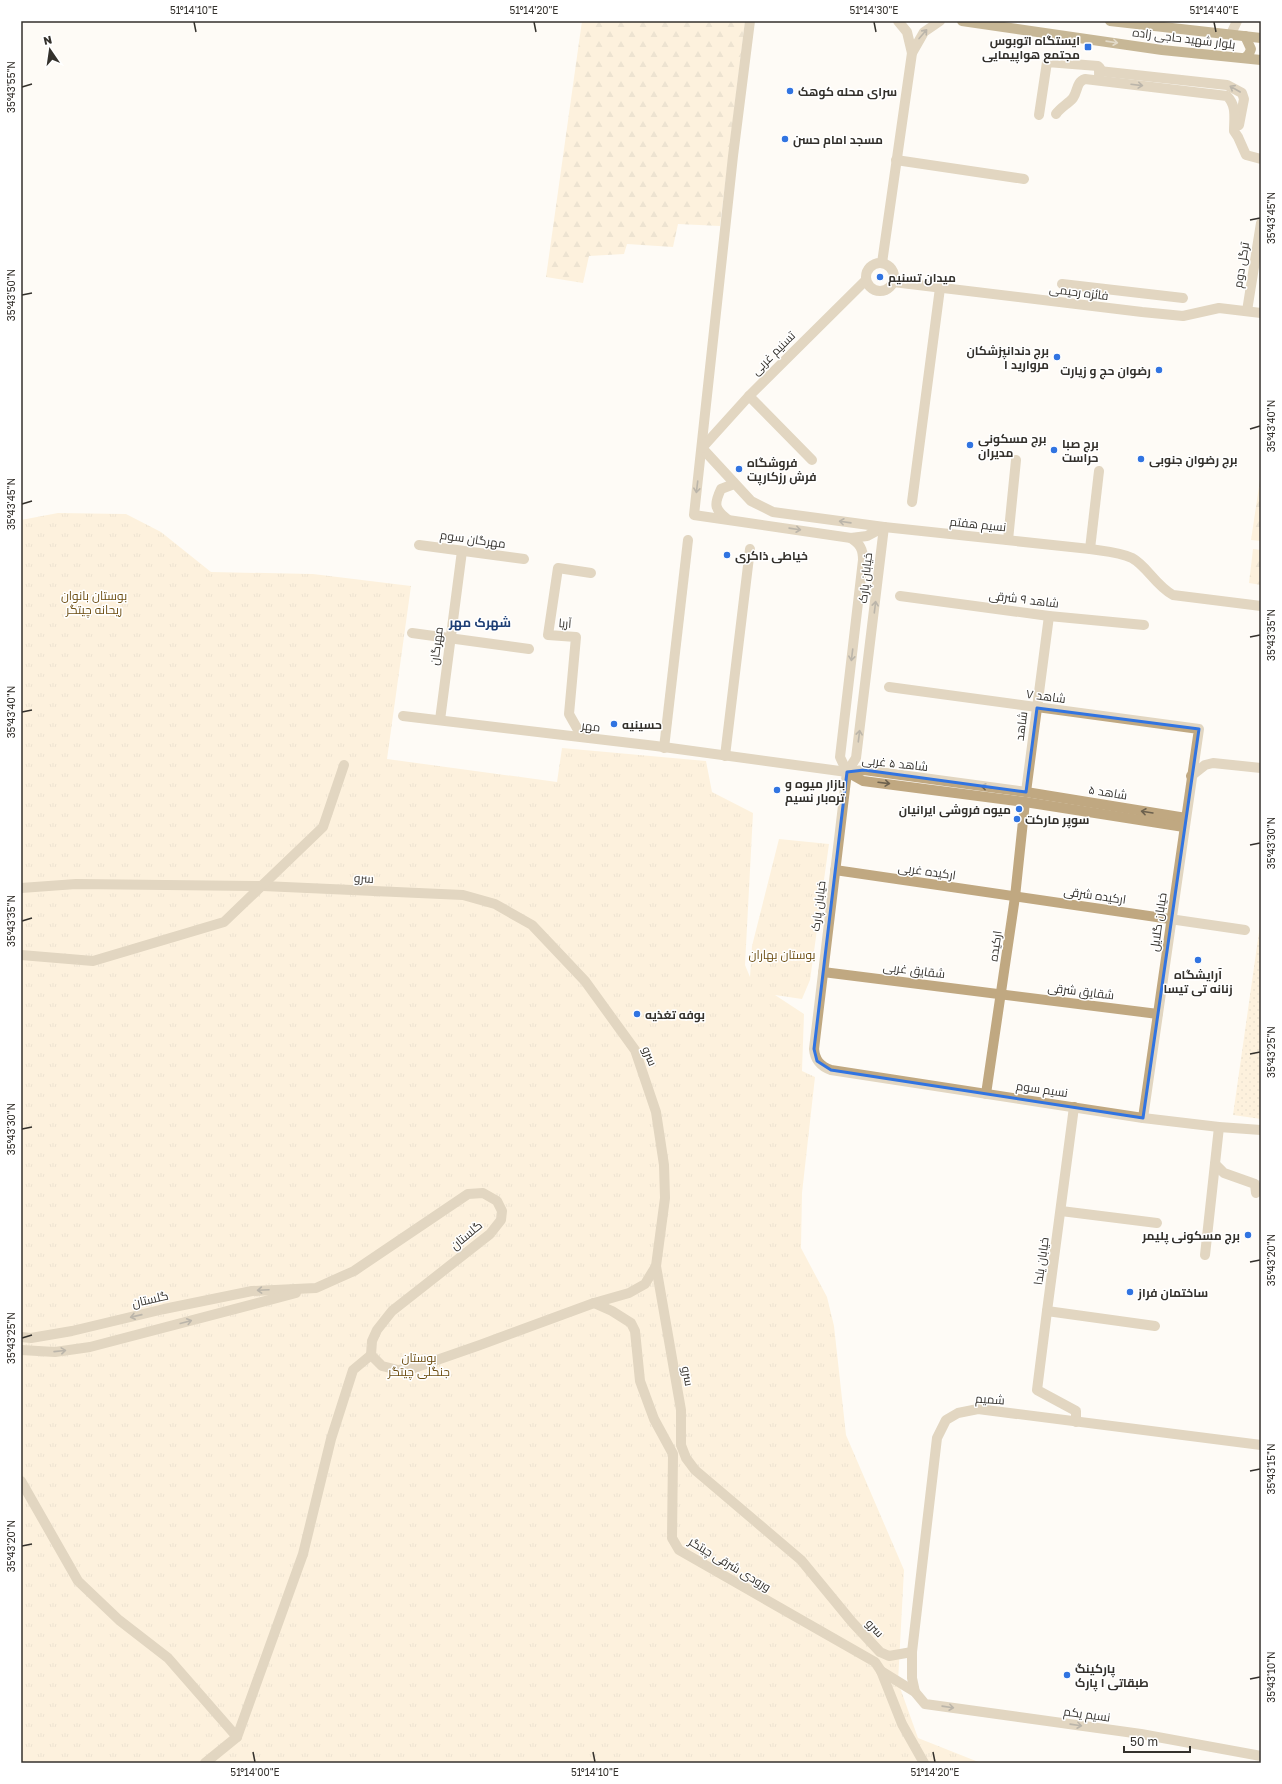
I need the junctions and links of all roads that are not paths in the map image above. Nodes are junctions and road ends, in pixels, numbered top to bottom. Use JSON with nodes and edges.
{"nodes":[{"id":1,"x":750,"y":21,"type":"edge"},
{"id":2,"x":898,"y":21,"type":"edge"},
{"id":3,"x":940,"y":21,"type":"edge"},
{"id":4,"x":962,"y":21,"type":"edge"},
{"id":5,"x":1110,"y":21,"type":"edge"},
{"id":6,"x":1237,"y":21,"type":"edge"},
{"id":7,"x":1231,"y":34,"type":"junction"},
{"id":8,"x":1245,"y":36,"type":"junction"},
{"id":9,"x":1261,"y":38,"type":"edge"},
{"id":10,"x":912,"y":53,"type":"junction"},
{"id":11,"x":1255,"y":60,"type":"edge"},
{"id":12,"x":1099,"y":76,"type":"junction"},
{"id":13,"x":1056,"y":114,"type":"dead end"},
{"id":14,"x":1039,"y":116,"type":"dead end"},
{"id":15,"x":1261,"y":159,"type":"edge"},
{"id":16,"x":896,"y":160,"type":"junction"},
{"id":17,"x":1024,"y":179,"type":"dead end"},
{"id":18,"x":1261,"y":223,"type":"edge"},
{"id":19,"x":882,"y":263,"type":"junction"},
{"id":20,"x":866,"y":280,"type":"junction"},
{"id":21,"x":893,"y":282,"type":"junction"},
{"id":22,"x":1062,"y":284,"type":"dead end"},
{"id":23,"x":940,"y":288,"type":"junction"},
{"id":24,"x":1145,"y":294,"type":"junction"},
{"id":25,"x":1183,"y":298,"type":"dead end"},
{"id":26,"x":1247,"y":311,"type":"junction"},
{"id":27,"x":1142,"y":312,"type":"junction"},
{"id":28,"x":1261,"y":313,"type":"edge"},
{"id":29,"x":749,"y":396,"type":"junction"},
{"id":30,"x":702,"y":448,"type":"junction"},
{"id":31,"x":812,"y":460,"type":"dead end"},
{"id":32,"x":1016,"y":460,"type":"dead end"},
{"id":33,"x":1099,"y":471,"type":"dead end"},
{"id":34,"x":734,"y":484,"type":"junction"},
{"id":35,"x":912,"y":502,"type":"dead end"},
{"id":36,"x":727,"y":519,"type":"junction"},
{"id":37,"x":884,"y":528,"type":"junction"},
{"id":38,"x":851,"y":538,"type":"junction"},
{"id":39,"x":688,"y":540,"type":"dead end"},
{"id":40,"x":1008,"y":540,"type":"junction"},
{"id":41,"x":419,"y":545,"type":"dead end"},
{"id":42,"x":750,"y":549,"type":"dead end"},
{"id":43,"x":1090,"y":549,"type":"junction"},
{"id":44,"x":462,"y":551,"type":"junction"},
{"id":45,"x":524,"y":559,"type":"dead end"},
{"id":46,"x":591,"y":573,"type":"dead end"},
{"id":47,"x":900,"y":596,"type":"dead end"},
{"id":48,"x":1261,"y":606,"type":"edge"},
{"id":49,"x":1049,"y":616,"type":"junction"},
{"id":50,"x":1144,"y":625,"type":"dead end"},
{"id":51,"x":412,"y":633,"type":"dead end"},
{"id":52,"x":450,"y":638,"type":"junction"},
{"id":53,"x":529,"y":649,"type":"dead end"},
{"id":54,"x":889,"y":687,"type":"dead end"},
{"id":55,"x":1037,"y":708,"type":"junction"},
{"id":56,"x":403,"y":716,"type":"dead end"},
{"id":57,"x":440,"y":720,"type":"junction"},
{"id":58,"x":1199,"y":729,"type":"joint"},
{"id":59,"x":582,"y":738,"type":"junction"},
{"id":60,"x":664,"y":748,"type":"junction"},
{"id":61,"x":725,"y":756,"type":"junction"},
{"id":62,"x":344,"y":765,"type":"dead end"},
{"id":63,"x":1261,"y":768,"type":"edge"},
{"id":64,"x":847,"y":772,"type":"junction"},
{"id":65,"x":1191,"y":776,"type":"junction"},
{"id":66,"x":1025,"y":797,"type":"junction"},
{"id":67,"x":1185,"y":822,"type":"junction"},
{"id":68,"x":835,"y":870,"type":"junction"},
{"id":69,"x":263,"y":886,"type":"junction"},
{"id":70,"x":21,"y":888,"type":"edge"},
{"id":71,"x":1015,"y":896,"type":"junction"},
{"id":72,"x":1171,"y":920,"type":"junction"},
{"id":73,"x":1245,"y":930,"type":"dead end"},
{"id":74,"x":21,"y":955,"type":"edge"},
{"id":75,"x":823,"y":972,"type":"junction"},
{"id":76,"x":1001,"y":994,"type":"junction"},
{"id":77,"x":1158,"y":1014,"type":"junction"},
{"id":78,"x":821,"y":1066,"type":"joint"},
{"id":79,"x":986,"y":1094,"type":"junction"},
{"id":80,"x":1074,"y":1107,"type":"junction"},
{"id":81,"x":1143,"y":1118,"type":"junction"},
{"id":82,"x":1219,"y":1127,"type":"junction"},
{"id":83,"x":1261,"y":1130,"type":"edge"},
{"id":84,"x":1215,"y":1164,"type":"junction"},
{"id":85,"x":1256,"y":1193,"type":"dead end"},
{"id":86,"x":1061,"y":1211,"type":"junction"},
{"id":87,"x":1157,"y":1223,"type":"dead end"},
{"id":88,"x":1205,"y":1254,"type":"dead end"},
{"id":89,"x":656,"y":1266,"type":"junction"},
{"id":90,"x":316,"y":1288,"type":"junction"},
{"id":91,"x":594,"y":1303,"type":"junction"},
{"id":92,"x":1047,"y":1311,"type":"junction"},
{"id":93,"x":1156,"y":1326,"type":"dead end"},
{"id":94,"x":21,"y":1337,"type":"edge"},
{"id":95,"x":21,"y":1350,"type":"edge"},
{"id":96,"x":371,"y":1354,"type":"junction"},
{"id":97,"x":1076,"y":1422,"type":"junction"},
{"id":98,"x":1261,"y":1445,"type":"edge"},
{"id":99,"x":21,"y":1481,"type":"edge"},
{"id":100,"x":874,"y":1647,"type":"junction"},
{"id":101,"x":912,"y":1652,"type":"junction"},
{"id":102,"x":876,"y":1662,"type":"junction"},
{"id":103,"x":881,"y":1671,"type":"junction"},
{"id":104,"x":915,"y":1692,"type":"junction"},
{"id":105,"x":237,"y":1737,"type":"junction"},
{"id":106,"x":1261,"y":1756,"type":"edge"},
{"id":107,"x":205,"y":1763,"type":"edge"},
{"id":108,"x":924,"y":1763,"type":"edge"}],
"edges":[{"from":1,"to":30,"type":"street"},
{"from":2,"to":10,"type":"street"},
{"from":10,"to":3,"type":"street","one_way":true},
{"from":4,"to":11,"type":"main road","name":"بلوار شهید حاجی زاده","one_way":true},
{"from":5,"to":7,"type":"main road","name":"بلوار شهید حاجی زاده"},
{"from":6,"to":7,"type":"street"},
{"from":7,"to":8,"type":"main road","name":"بلوار شهید حاجی زاده"},
{"from":8,"to":9,"type":"main road","name":"بلوار شهید حاجی زاده"},
{"from":8,"to":11,"type":"main road"},
{"from":10,"to":16,"type":"street"},
{"from":12,"to":13,"type":"street"},
{"from":12,"to":14,"type":"street"},
{"from":12,"to":15,"type":"street"},
{"from":16,"to":17,"type":"street"},
{"from":16,"to":19,"type":"street"},
{"from":18,"to":26,"type":"street","name":"ترگل دوم"},
{"from":19,"to":20,"type":"street"},
{"from":19,"to":21,"type":"street"},
{"from":20,"to":21,"type":"street"},
{"from":20,"to":29,"type":"street","name":"تسنیم غربی"},
{"from":21,"to":23,"type":"street","name":"فائزه رحیمی"},
{"from":22,"to":24,"type":"street"},
{"from":23,"to":27,"type":"street","name":"فائزه رحیمی"},
{"from":23,"to":35,"type":"street"},
{"from":24,"to":25,"type":"street"},
{"from":24,"to":27,"type":"street"},
{"from":26,"to":27,"type":"street","name":"فائزه رحیمی"},
{"from":26,"to":28,"type":"street","name":"فائزه رحیمی"},
{"from":29,"to":30,"type":"street","name":"تسنیم غربی"},
{"from":29,"to":31,"type":"street"},
{"from":30,"to":34,"type":"street","name":"نسیم هفتم"},
{"from":30,"to":36,"type":"street","one_way":true},
{"from":32,"to":40,"type":"street"},
{"from":33,"to":43,"type":"street"},
{"from":34,"to":36,"type":"street"},
{"from":37,"to":34,"type":"street","name":"نسیم هفتم","one_way":true},
{"from":36,"to":38,"type":"street","one_way":true},
{"from":37,"to":38,"type":"street"},
{"from":37,"to":40,"type":"street","name":"نسیم هفتم"},
{"from":64,"to":37,"type":"street","name":"خیابان پارک","one_way":true},
{"from":38,"to":64,"type":"street","name":"خیابان پارک","one_way":true},
{"from":39,"to":60,"type":"street"},
{"from":40,"to":43,"type":"street","name":"نسیم هفتم"},
{"from":41,"to":44,"type":"street","name":"مهرگان سوم"},
{"from":42,"to":61,"type":"street"},
{"from":43,"to":48,"type":"street","name":"نسیم هفتم"},
{"from":44,"to":45,"type":"street","name":"مهرگان سوم"},
{"from":44,"to":52,"type":"street","name":"مهرگان"},
{"from":46,"to":59,"type":"street","name":"آریا"},
{"from":47,"to":49,"type":"street","name":"شاهد ۹ شرقی"},
{"from":49,"to":50,"type":"street","name":"شاهد ۹ شرقی"},
{"from":49,"to":55,"type":"street","name":"شاهد"},
{"from":51,"to":52,"type":"street"},
{"from":52,"to":53,"type":"street"},
{"from":52,"to":57,"type":"street","name":"مهرگان"},
{"from":54,"to":55,"type":"street","name":"شاهد ۷"},
{"from":55,"to":58,"type":"street","name":"شاهد ۷"},
{"from":55,"to":66,"type":"street","name":"شاهد"},
{"from":56,"to":57,"type":"street","name":"مهر"},
{"from":57,"to":59,"type":"street","name":"مهر"},
{"from":58,"to":65,"type":"street","name":"خیابان گلایل"},
{"from":59,"to":60,"type":"street","name":"مهر"},
{"from":60,"to":61,"type":"street","name":"مهر"},
{"from":61,"to":64,"type":"street","name":"مهر"},
{"from":62,"to":69,"type":"street"},
{"from":63,"to":65,"type":"street"},
{"from":64,"to":66,"type":"street","name":"شاهد ۵ غربی"},
{"from":64,"to":68,"type":"street","name":"خیابان پارک"},
{"from":65,"to":67,"type":"street","name":"خیابان گلایل"},
{"from":66,"to":67,"type":"street","name":"شاهد ۵"},
{"from":66,"to":71,"type":"street","name":"ارکیده"},
{"from":67,"to":72,"type":"street","name":"خیابان گلایل"},
{"from":68,"to":71,"type":"street","name":"ارکیده غربی"},
{"from":68,"to":75,"type":"street","name":"خیابان پارک"},
{"from":69,"to":70,"type":"street","name":"سرو"},
{"from":69,"to":74,"type":"street"},
{"from":69,"to":89,"type":"street","name":"سرو"},
{"from":71,"to":72,"type":"street","name":"ارکیده شرقی"},
{"from":71,"to":76,"type":"street","name":"ارکیده"},
{"from":72,"to":73,"type":"street"},
{"from":72,"to":77,"type":"street","name":"خیابان گلایل"},
{"from":75,"to":76,"type":"street","name":"شقایق غربی"},
{"from":75,"to":78,"type":"street","name":"خیابان پارک"},
{"from":76,"to":77,"type":"street","name":"شقایق شرقی"},
{"from":76,"to":79,"type":"street","name":"ارکیده"},
{"from":77,"to":81,"type":"street","name":"خیابان گلایل"},
{"from":78,"to":79,"type":"street","name":"نسیم سوم"},
{"from":79,"to":80,"type":"street","name":"نسیم سوم"},
{"from":80,"to":81,"type":"street","name":"نسیم سوم"},
{"from":80,"to":86,"type":"street","name":"خیابان یلدا"},
{"from":81,"to":82,"type":"street","name":"نسیم سوم"},
{"from":82,"to":83,"type":"street","name":"نسیم سوم"},
{"from":82,"to":84,"type":"street"},
{"from":84,"to":85,"type":"street"},
{"from":84,"to":88,"type":"street"},
{"from":86,"to":87,"type":"street"},
{"from":86,"to":92,"type":"street","name":"خیابان یلدا"},
{"from":89,"to":91,"type":"street"},
{"from":89,"to":100,"type":"street","name":"سرو"},
{"from":90,"to":94,"type":"street","name":"گلستان","one_way":true},
{"from":95,"to":90,"type":"street","one_way":true},
{"from":90,"to":96,"type":"street","name":"گلستان"},
{"from":91,"to":96,"type":"street"},
{"from":91,"to":102,"type":"street","name":"ورودی شرقی چیتگر"},
{"from":92,"to":93,"type":"street"},
{"from":92,"to":97,"type":"street","name":"خیابان یلدا"},
{"from":96,"to":105,"type":"street"},
{"from":97,"to":98,"type":"street","name":"شمیم"},
{"from":97,"to":101,"type":"street","name":"شمیم"},
{"from":99,"to":105,"type":"street"},
{"from":100,"to":101,"type":"street","name":"سرو"},
{"from":100,"to":102,"type":"street"},
{"from":101,"to":104,"type":"street","name":"شمیم"},
{"from":102,"to":103,"type":"street"},
{"from":103,"to":104,"type":"street","name":"نسیم یکم"},
{"from":103,"to":108,"type":"street"},
{"from":104,"to":106,"type":"street","name":"نسیم یکم","one_way":true},
{"from":105,"to":107,"type":"street"}]}
